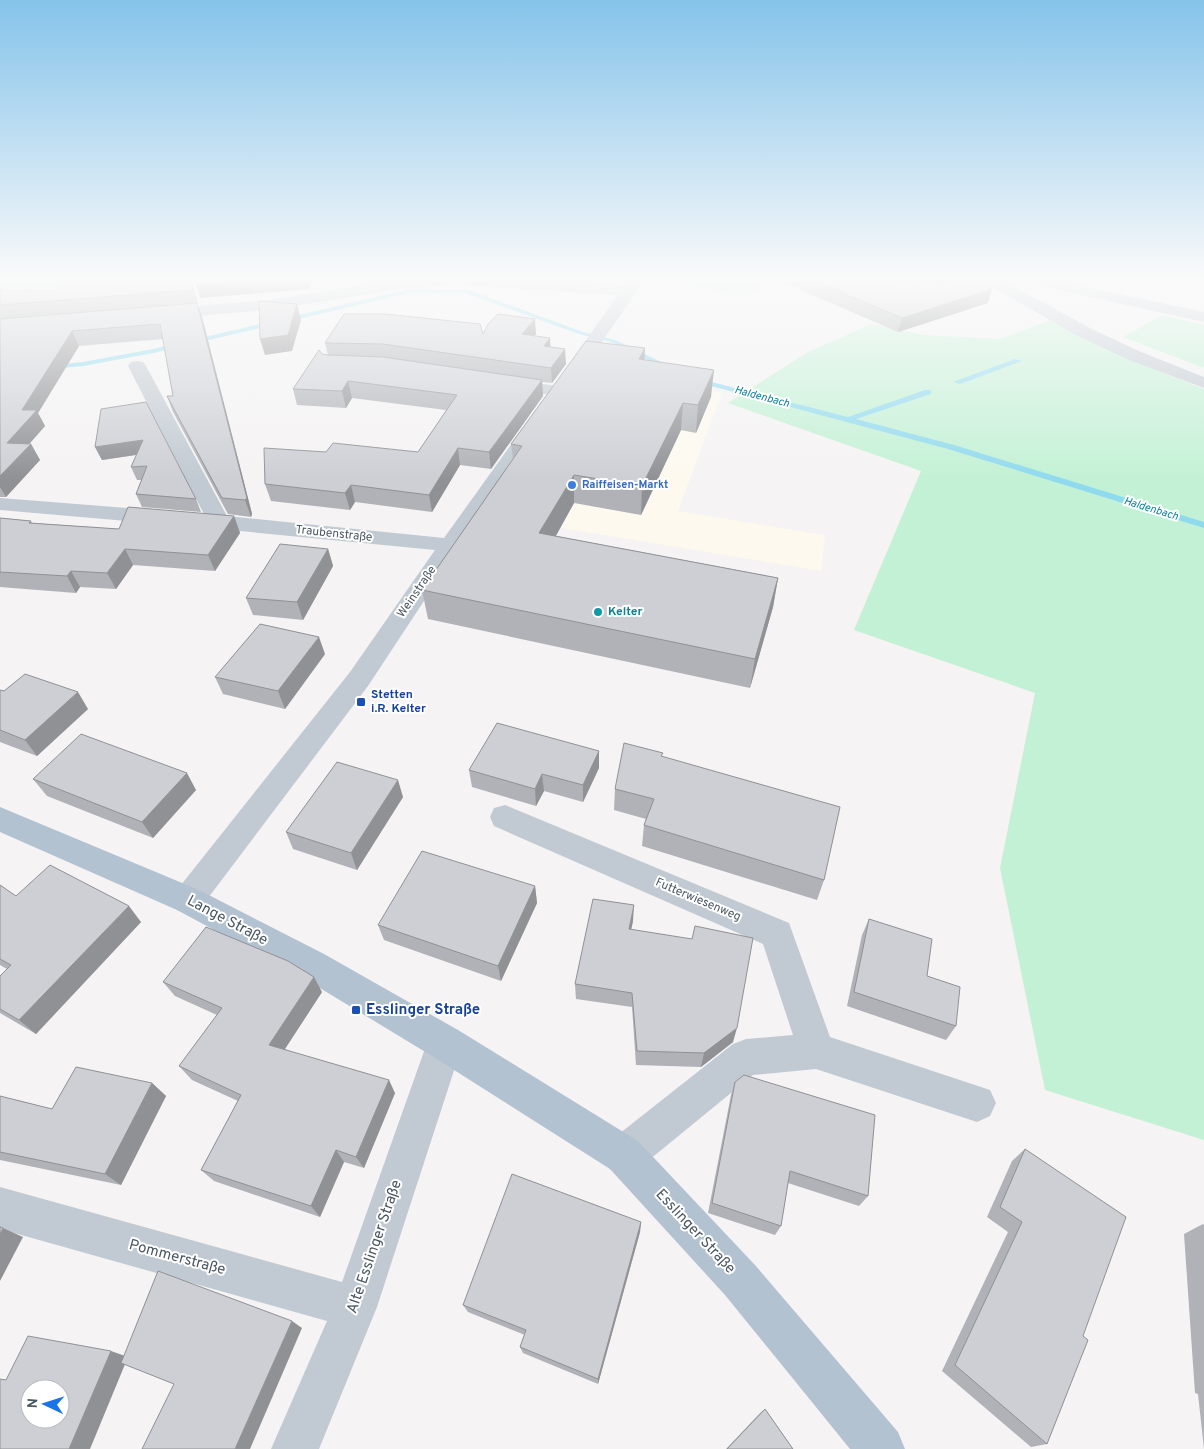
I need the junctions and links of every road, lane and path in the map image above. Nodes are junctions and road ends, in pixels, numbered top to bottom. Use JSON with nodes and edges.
{"nodes":[{"id":1,"x":591,"y":345,"type":"edge"},
{"id":2,"x":1111,"y":345,"type":"edge"},
{"id":3,"x":137,"y":366,"type":"dead end"},
{"id":4,"x":492,"y":382,"type":"edge"},
{"id":5,"x":1204,"y":383,"type":"edge"},
{"id":6,"x":558,"y":392,"type":"junction"},
{"id":7,"x":0,"y":504,"type":"edge"},
{"id":8,"x":219,"y":522,"type":"junction"},
{"id":9,"x":449,"y":545,"type":"junction"},
{"id":10,"x":505,"y":817,"type":"dead end"},
{"id":11,"x":0,"y":819,"type":"edge"},
{"id":12,"x":188,"y":900,"type":"junction"},
{"id":13,"x":445,"y":1042,"type":"junction"},
{"id":14,"x":816,"y":1051,"type":"junction"},
{"id":15,"x":977,"y":1103,"type":"dead end"},
{"id":16,"x":624,"y":1155,"type":"junction"},
{"id":17,"x":0,"y":1208,"type":"edge"},
{"id":18,"x":355,"y":1307,"type":"junction"},
{"id":19,"x":295,"y":1449,"type":"edge"},
{"id":20,"x":881,"y":1449,"type":"edge"}],
"edges":[{"from":1,"to":6,"type":"street","name":"Weinstraße"},
{"from":2,"to":5,"type":"street"},
{"from":3,"to":8,"type":"street"},
{"from":4,"to":6,"type":"street"},
{"from":6,"to":9,"type":"street","name":"Weinstraße"},
{"from":7,"to":8,"type":"street","name":"Traubenstraße"},
{"from":8,"to":9,"type":"street","name":"Traubenstraße"},
{"from":9,"to":12,"type":"street","name":"Weinstraße"},
{"from":10,"to":14,"type":"street","name":"Futterwiesenweg"},
{"from":11,"to":12,"type":"main road","name":"Lange Straße"},
{"from":12,"to":13,"type":"main road","name":"Lange Straße"},
{"from":13,"to":16,"type":"main road","name":"Esslinger Straße"},
{"from":13,"to":18,"type":"street","name":"Alte Esslinger Straße"},
{"from":14,"to":15,"type":"street"},
{"from":14,"to":16,"type":"street"},
{"from":16,"to":20,"type":"main road","name":"Esslinger Straße"},
{"from":17,"to":18,"type":"street","name":"Pommerstraße"},
{"from":18,"to":19,"type":"street","name":"Alte Esslinger Straße"}]}
